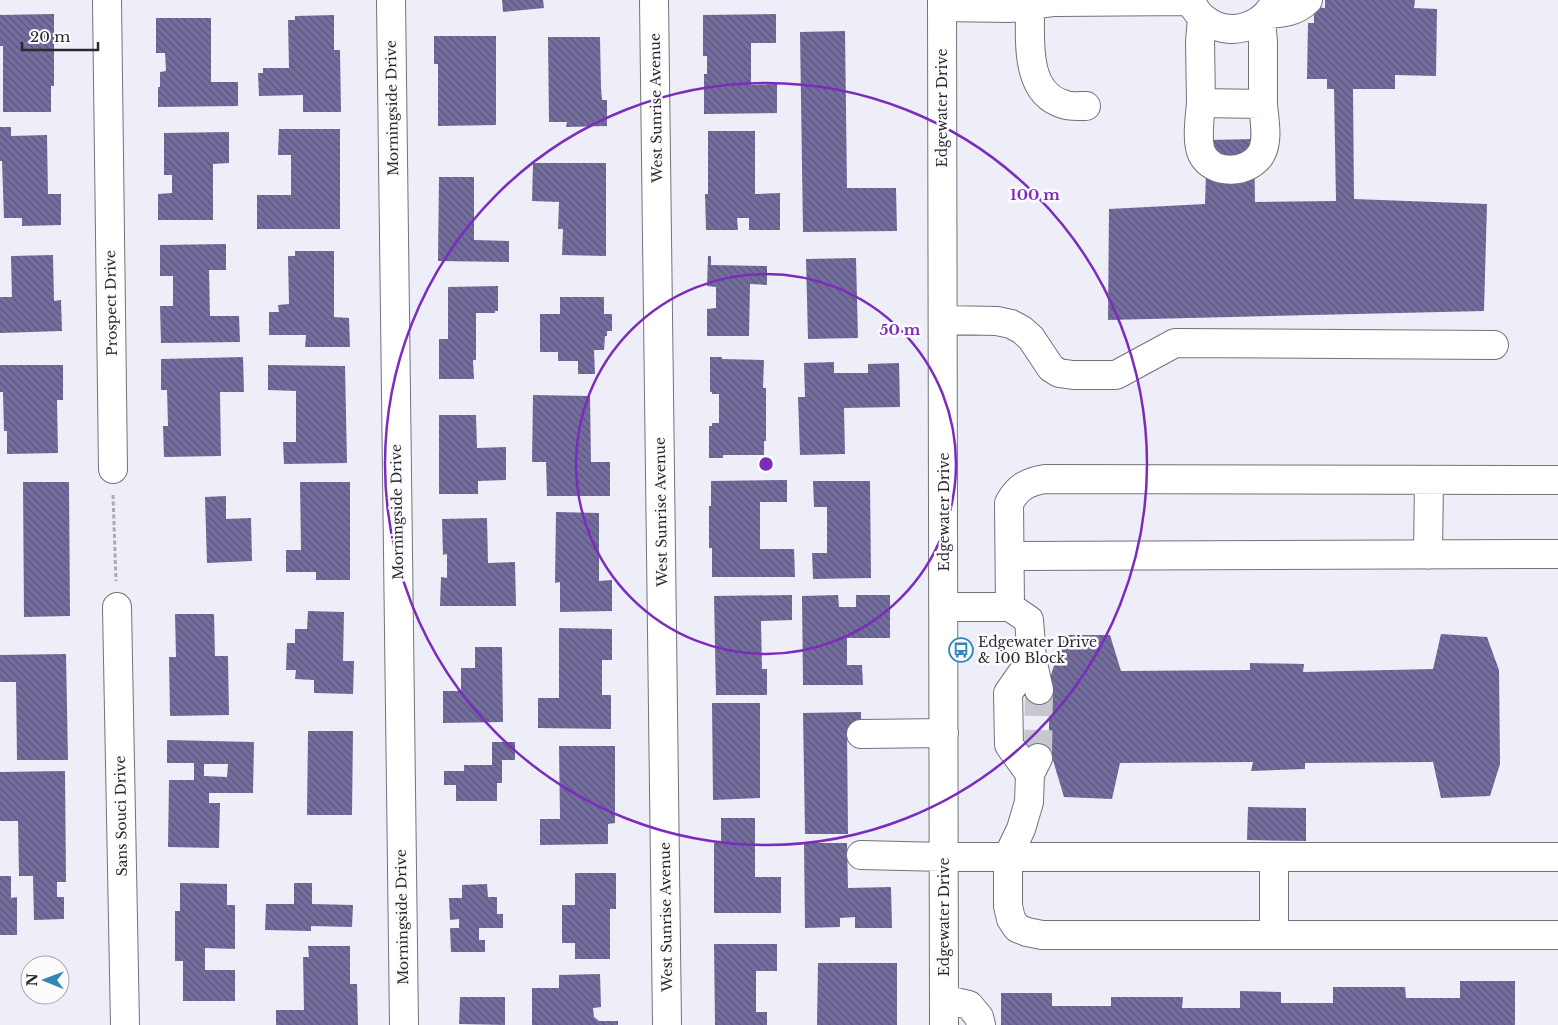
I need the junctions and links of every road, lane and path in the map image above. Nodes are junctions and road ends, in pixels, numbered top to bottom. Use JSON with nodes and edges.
{"nodes":[{"id":1,"x":107,"y":0,"type":"edge"},
{"id":2,"x":390,"y":0,"type":"edge"},
{"id":3,"x":654,"y":0,"type":"edge"},
{"id":4,"x":1308,"y":0,"type":"edge"},
{"id":5,"x":1030,"y":2,"type":"edge"},
{"id":6,"x":942,"y":4,"type":"edge"},
{"id":7,"x":1194,"y":6,"type":"edge"},
{"id":8,"x":1268,"y":11,"type":"edge"},
{"id":9,"x":1201,"y":103,"type":"junction"},
{"id":10,"x":1263,"y":104,"type":"junction"},
{"id":11,"x":1086,"y":106,"type":"dead end"},
{"id":12,"x":943,"y":320,"type":"junction"},
{"id":13,"x":1494,"y":345,"type":"dead end"},
{"id":14,"x":113,"y":469,"type":"joint"},
{"id":15,"x":1429,"y":480,"type":"junction"},
{"id":16,"x":1558,"y":480,"type":"edge"},
{"id":17,"x":1558,"y":554,"type":"edge"},
{"id":18,"x":1428,"y":555,"type":"junction"},
{"id":19,"x":1010,"y":556,"type":"junction"},
{"id":20,"x":117,"y":607,"type":"joint"},
{"id":21,"x":944,"y":607,"type":"junction"},
{"id":22,"x":1010,"y":607,"type":"junction"},
{"id":23,"x":1032,"y":659,"type":"junction"},
{"id":24,"x":1039,"y":690,"type":"tunnel mouth"},
{"id":25,"x":944,"y":733,"type":"junction"},
{"id":26,"x":861,"y":734,"type":"dead end"},
{"id":27,"x":861,"y":855,"type":"dead end"},
{"id":28,"x":1008,"y":856,"type":"junction"},
{"id":29,"x":944,"y":857,"type":"junction"},
{"id":30,"x":1274,"y":857,"type":"junction"},
{"id":31,"x":1558,"y":857,"type":"edge"},
{"id":32,"x":1274,"y":935,"type":"junction"},
{"id":33,"x":1558,"y":935,"type":"edge"},
{"id":34,"x":944,"y":1012,"type":"edge"},
{"id":35,"x":125,"y":1025,"type":"edge"},
{"id":36,"x":404,"y":1025,"type":"edge"},
{"id":37,"x":667,"y":1025,"type":"edge"},
{"id":38,"x":981,"y":1025,"type":"edge"}],
"edges":[{"from":1,"to":14,"type":"street","name":"Prospect Drive"},
{"from":2,"to":36,"type":"street","name":"Morningside Drive"},
{"from":3,"to":37,"type":"street","name":"West Sunrise Avenue"},
{"from":4,"to":8,"type":"street"},
{"from":5,"to":6,"type":"street"},
{"from":5,"to":7,"type":"street"},
{"from":5,"to":11,"type":"street"},
{"from":6,"to":12,"type":"street","name":"Edgewater Drive"},
{"from":7,"to":8,"type":"street"},
{"from":7,"to":9,"type":"street"},
{"from":8,"to":10,"type":"street"},
{"from":9,"to":10,"type":"street"},
{"from":9,"to":10,"type":"street"},
{"from":12,"to":13,"type":"street"},
{"from":12,"to":21,"type":"street","name":"Edgewater Drive"},
{"from":14,"to":20,"type":"path"},
{"from":15,"to":16,"type":"street"},
{"from":15,"to":18,"type":"street"},
{"from":15,"to":19,"type":"street"},
{"from":17,"to":18,"type":"street"},
{"from":18,"to":19,"type":"street"},
{"from":19,"to":22,"type":"street"},
{"from":20,"to":35,"type":"street","name":"Sans Souci Drive"},
{"from":21,"to":22,"type":"street"},
{"from":21,"to":25,"type":"street","name":"Edgewater Drive"},
{"from":22,"to":23,"type":"street"},
{"from":23,"to":24,"type":"street"},
{"from":23,"to":28,"type":"street"},
{"from":25,"to":26,"type":"street"},
{"from":25,"to":29,"type":"street","name":"Edgewater Drive"},
{"from":27,"to":29,"type":"street"},
{"from":28,"to":29,"type":"street"},
{"from":28,"to":30,"type":"street"},
{"from":28,"to":32,"type":"street"},
{"from":29,"to":34,"type":"street","name":"Edgewater Drive"},
{"from":30,"to":31,"type":"street"},
{"from":30,"to":32,"type":"street"},
{"from":32,"to":33,"type":"street"},
{"from":34,"to":38,"type":"street"}]}
